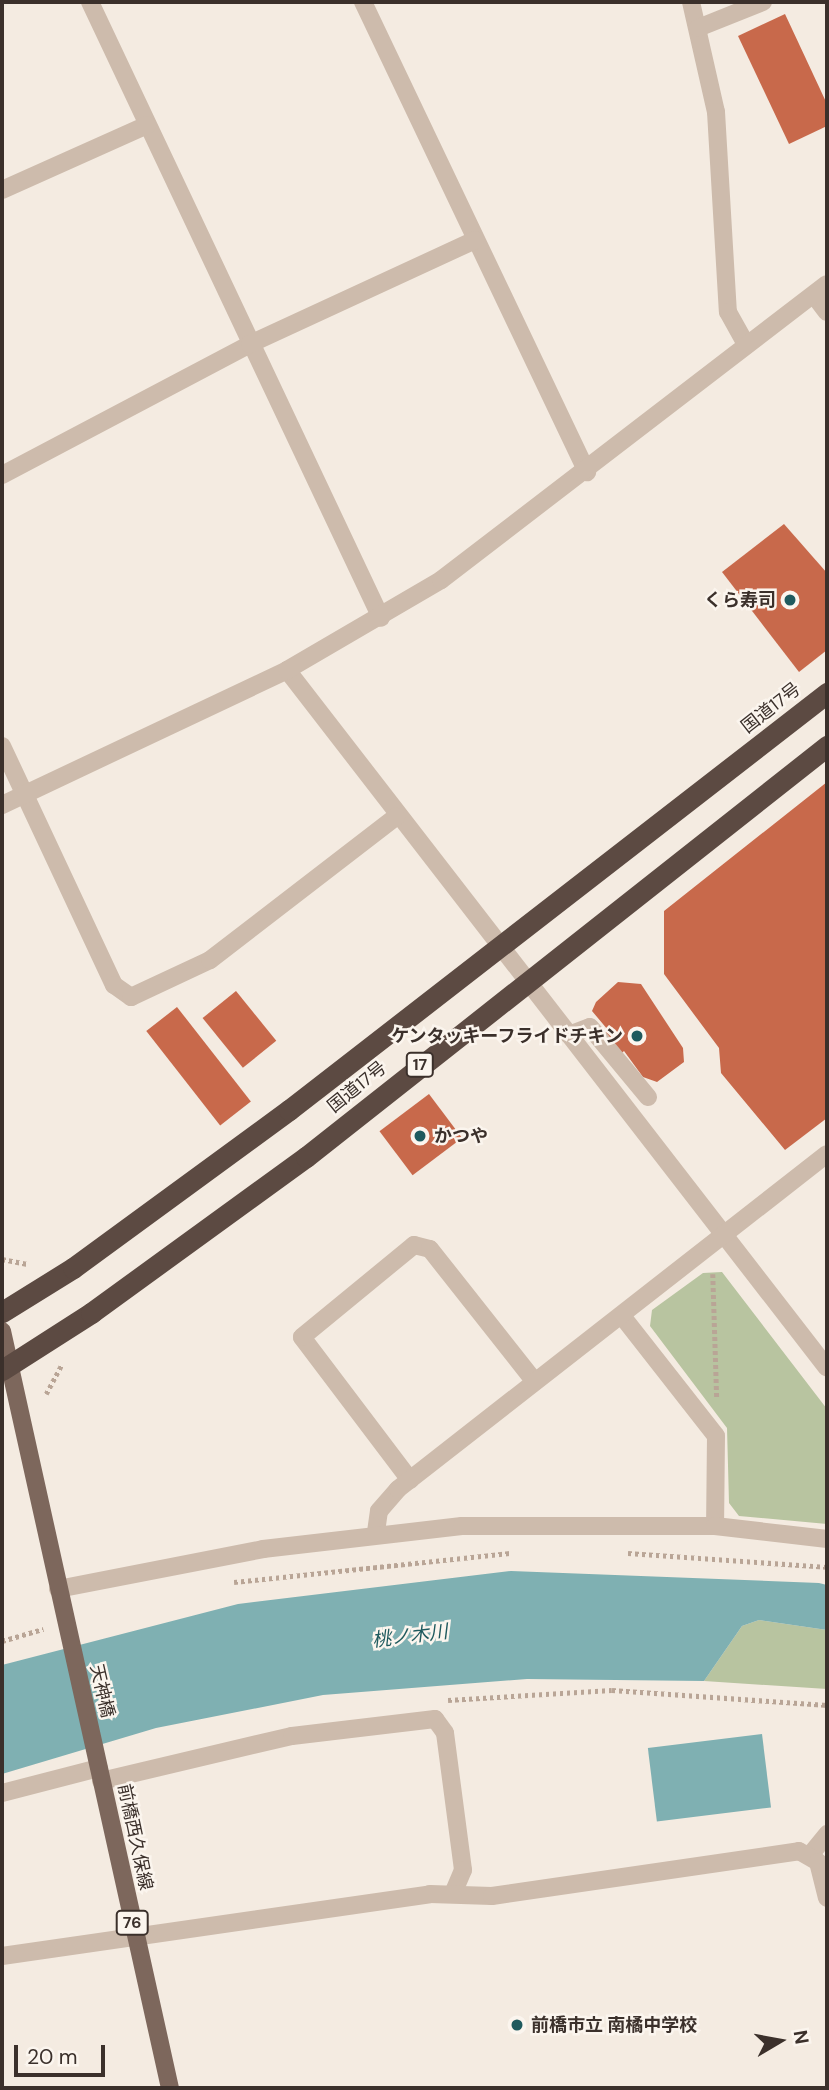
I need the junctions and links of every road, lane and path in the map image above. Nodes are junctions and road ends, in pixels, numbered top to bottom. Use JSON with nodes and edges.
{"nodes":[{"id":1,"x":90,"y":2,"type":"edge"},
{"id":2,"x":363,"y":2,"type":"edge"},
{"id":3,"x":691,"y":2,"type":"edge"},
{"id":4,"x":763,"y":2,"type":"edge"},
{"id":5,"x":698,"y":28,"type":"junction"},
{"id":6,"x":147,"y":125,"type":"junction"},
{"id":7,"x":2,"y":190,"type":"edge"},
{"id":8,"x":475,"y":240,"type":"junction"},
{"id":9,"x":820,"y":290,"type":"edge"},
{"id":10,"x":827,"y":312,"type":"edge"},
{"id":11,"x":250,"y":344,"type":"junction"},
{"id":12,"x":746,"y":345,"type":"junction"},
{"id":13,"x":587,"y":472,"type":"junction"},
{"id":14,"x":2,"y":475,"type":"edge"},
{"id":15,"x":381,"y":618,"type":"junction"},
{"id":16,"x":287,"y":670,"type":"junction"},
{"id":17,"x":827,"y":693,"type":"edge"},
{"id":18,"x":2,"y":746,"type":"edge"},
{"id":19,"x":827,"y":746,"type":"edge"},
{"id":20,"x":22,"y":796,"type":"junction"},
{"id":21,"x":2,"y":805,"type":"edge"},
{"id":22,"x":396,"y":817,"type":"junction"},
{"id":23,"x":500,"y":949,"type":"junction"},
{"id":24,"x":526,"y":980,"type":"junction"},
{"id":25,"x":569,"y":1035,"type":"junction"},
{"id":26,"x":648,"y":1097,"type":"dead end"},
{"id":27,"x":827,"y":1154,"type":"edge"},
{"id":28,"x":724,"y":1234,"type":"junction"},
{"id":29,"x":2,"y":1259,"type":"edge"},
{"id":30,"x":36,"y":1264,"type":"dead end"},
{"id":31,"x":712,"y":1269,"type":"dead end"},
{"id":32,"x":2,"y":1312,"type":"edge"},
{"id":33,"x":622,"y":1316,"type":"junction"},
{"id":34,"x":2,"y":1331,"type":"edge"},
{"id":35,"x":67,"y":1357,"type":"dead end"},
{"id":36,"x":6,"y":1367,"type":"edge"},
{"id":37,"x":827,"y":1368,"type":"edge"},
{"id":38,"x":535,"y":1382,"type":"junction"},
{"id":39,"x":46,"y":1394,"type":"dead end"},
{"id":40,"x":705,"y":1418,"type":"junction"},
{"id":41,"x":410,"y":1480,"type":"junction"},
{"id":42,"x":715,"y":1526,"type":"junction"},
{"id":43,"x":376,"y":1532,"type":"junction"},
{"id":44,"x":827,"y":1539,"type":"edge"},
{"id":45,"x":520,"y":1552,"type":"dead end"},
{"id":46,"x":623,"y":1553,"type":"dead end"},
{"id":47,"x":827,"y":1567,"type":"edge"},
{"id":48,"x":227,"y":1583,"type":"dead end"},
{"id":49,"x":58,"y":1589,"type":"junction"},
{"id":50,"x":43,"y":1629,"type":"dead end"},
{"id":51,"x":2,"y":1642,"type":"edge"},
{"id":52,"x":827,"y":1704,"type":"edge"},
{"id":53,"x":435,"y":1719,"type":"junction"},
{"id":54,"x":99,"y":1769,"type":"junction"},
{"id":55,"x":2,"y":1793,"type":"edge"},
{"id":56,"x":827,"y":1833,"type":"edge"},
{"id":57,"x":811,"y":1854,"type":"junction"},
{"id":58,"x":453,"y":1894,"type":"junction"},
{"id":59,"x":827,"y":1898,"type":"edge"},
{"id":60,"x":135,"y":1940,"type":"junction"},
{"id":61,"x":2,"y":1956,"type":"edge"},
{"id":62,"x":170,"y":2088,"type":"edge"}],
"edges":[{"from":1,"to":6,"type":"street"},
{"from":2,"to":8,"type":"street"},
{"from":3,"to":5,"type":"street"},
{"from":4,"to":5,"type":"street"},
{"from":5,"to":12,"type":"street"},
{"from":6,"to":7,"type":"street"},
{"from":6,"to":11,"type":"street"},
{"from":8,"to":11,"type":"street"},
{"from":8,"to":13,"type":"street"},
{"from":9,"to":10,"type":"street"},
{"from":9,"to":12,"type":"street"},
{"from":11,"to":14,"type":"street"},
{"from":11,"to":15,"type":"street"},
{"from":12,"to":13,"type":"street"},
{"from":13,"to":15,"type":"street"},
{"from":15,"to":16,"type":"street"},
{"from":16,"to":20,"type":"street"},
{"from":16,"to":22,"type":"street"},
{"from":17,"to":23,"type":"highway","name":"国道17号","number":"17"},
{"from":18,"to":20,"type":"street"},
{"from":19,"to":24,"type":"highway","name":"国道17号","number":"17"},
{"from":20,"to":21,"type":"street"},
{"from":20,"to":22,"type":"street"},
{"from":22,"to":23,"type":"street"},
{"from":23,"to":24,"type":"street"},
{"from":23,"to":32,"type":"highway","name":"国道17号","number":"17"},
{"from":24,"to":25,"type":"street"},
{"from":24,"to":36,"type":"highway","name":"国道17号","number":"17"},
{"from":25,"to":26,"type":"street"},
{"from":25,"to":28,"type":"street"},
{"from":27,"to":28,"type":"street"},
{"from":28,"to":33,"type":"street"},
{"from":28,"to":37,"type":"street"},
{"from":29,"to":30,"type":"path"},
{"from":31,"to":40,"type":"path"},
{"from":33,"to":38,"type":"street"},
{"from":33,"to":40,"type":"street"},
{"from":34,"to":36,"type":"main road","number":"76"},
{"from":35,"to":39,"type":"path"},
{"from":36,"to":49,"type":"main road","number":"76"},
{"from":38,"to":41,"type":"street"},
{"from":38,"to":41,"type":"street"},
{"from":40,"to":42,"type":"street"},
{"from":41,"to":43,"type":"street"},
{"from":42,"to":43,"type":"street"},
{"from":42,"to":44,"type":"street"},
{"from":43,"to":49,"type":"street"},
{"from":45,"to":48,"type":"path"},
{"from":46,"to":47,"type":"path"},
{"from":49,"to":54,"type":"main road","name":"天神橋","number":"76"},
{"from":50,"to":51,"type":"path"},
{"from":52,"to":53,"type":"path"},
{"from":53,"to":54,"type":"street"},
{"from":53,"to":58,"type":"street"},
{"from":54,"to":55,"type":"street"},
{"from":54,"to":60,"type":"main road","name":"前橋西久保線","number":"76"},
{"from":56,"to":57,"type":"street"},
{"from":57,"to":58,"type":"street"},
{"from":57,"to":59,"type":"street"},
{"from":58,"to":60,"type":"street"},
{"from":60,"to":61,"type":"street"},
{"from":60,"to":62,"type":"main road","name":"前橋西久保線","number":"76"}]}
